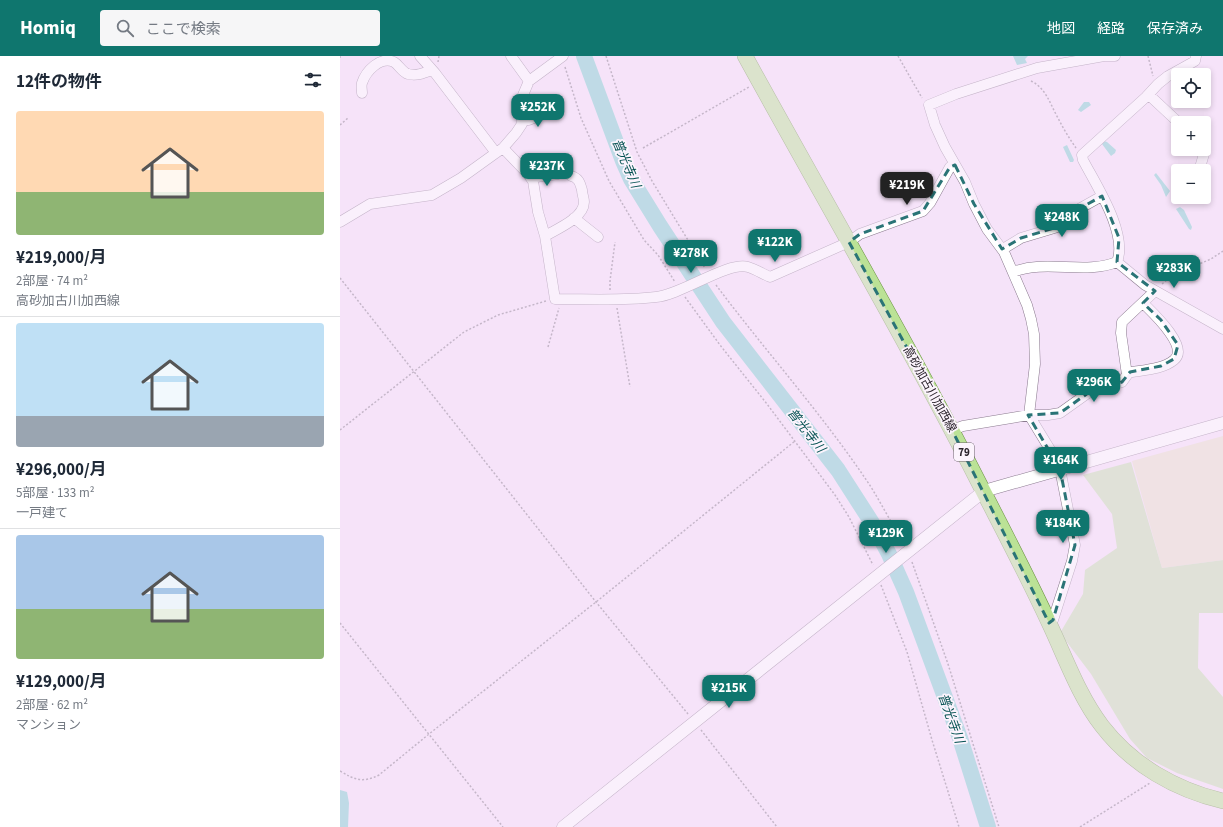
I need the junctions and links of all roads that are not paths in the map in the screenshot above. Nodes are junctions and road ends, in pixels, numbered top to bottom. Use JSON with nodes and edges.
{"nodes":[{"id":1,"x":420,"y":56,"type":"edge"},
{"id":2,"x":511,"y":56,"type":"edge"},
{"id":3,"x":745,"y":56,"type":"edge"},
{"id":4,"x":1115,"y":56,"type":"edge"},
{"id":5,"x":1196,"y":56,"type":"edge"},
{"id":6,"x":562,"y":57,"type":"edge"},
{"id":7,"x":432,"y":70,"type":"junction"},
{"id":8,"x":529,"y":81,"type":"junction"},
{"id":9,"x":362,"y":92,"type":"dead end"},
{"id":10,"x":1148,"y":94,"type":"junction"},
{"id":11,"x":548,"y":112,"type":"dead end"},
{"id":12,"x":1172,"y":116,"type":"edge"},
{"id":13,"x":522,"y":120,"type":"junction"},
{"id":14,"x":500,"y":150,"type":"junction"},
{"id":15,"x":1203,"y":156,"type":"edge"},
{"id":16,"x":1201,"y":164,"type":"dead end"},
{"id":17,"x":955,"y":165,"type":"junction"},
{"id":18,"x":558,"y":174,"type":"dead end"},
{"id":19,"x":572,"y":176,"type":"dead end"},
{"id":20,"x":532,"y":179,"type":"junction"},
{"id":21,"x":1102,"y":196,"type":"junction"},
{"id":22,"x":574,"y":218,"type":"junction"},
{"id":23,"x":340,"y":222,"type":"edge"},
{"id":24,"x":545,"y":236,"type":"junction"},
{"id":25,"x":598,"y":237,"type":"dead end"},
{"id":26,"x":849,"y":242,"type":"junction"},
{"id":27,"x":1002,"y":249,"type":"junction"},
{"id":28,"x":1117,"y":262,"type":"junction"},
{"id":29,"x":1013,"y":272,"type":"junction"},
{"id":30,"x":1154,"y":291,"type":"junction"},
{"id":31,"x":1143,"y":303,"type":"junction"},
{"id":32,"x":1223,"y":329,"type":"edge"},
{"id":33,"x":1126,"y":373,"type":"junction"},
{"id":34,"x":1029,"y":415,"type":"junction"},
{"id":35,"x":1223,"y":423,"type":"edge"},
{"id":36,"x":952,"y":430,"type":"junction"},
{"id":37,"x":1060,"y":469,"type":"junction"},
{"id":38,"x":984,"y":491,"type":"junction"},
{"id":39,"x":1050,"y":623,"type":"junction"},
{"id":40,"x":1223,"y":801,"type":"edge"},
{"id":41,"x":563,"y":827,"type":"edge"}],
"edges":[{"from":1,"to":7,"type":"street"},
{"from":2,"to":8,"type":"street"},
{"from":3,"to":26,"type":"main road","name":"高砂加古川加西線","number":"79"},
{"from":4,"to":17,"type":"street"},
{"from":5,"to":10,"type":"street"},
{"from":6,"to":8,"type":"street"},
{"from":7,"to":9,"type":"street"},
{"from":7,"to":14,"type":"street"},
{"from":8,"to":13,"type":"street"},
{"from":10,"to":12,"type":"street"},
{"from":10,"to":21,"type":"street"},
{"from":11,"to":13,"type":"street"},
{"from":13,"to":14,"type":"street"},
{"from":14,"to":20,"type":"street"},
{"from":14,"to":23,"type":"street"},
{"from":15,"to":16,"type":"street"},
{"from":17,"to":26,"type":"street"},
{"from":17,"to":27,"type":"street"},
{"from":18,"to":20,"type":"street"},
{"from":19,"to":22,"type":"street"},
{"from":20,"to":24,"type":"street"},
{"from":21,"to":27,"type":"street"},
{"from":21,"to":28,"type":"street"},
{"from":22,"to":24,"type":"street"},
{"from":22,"to":25,"type":"street"},
{"from":24,"to":26,"type":"street"},
{"from":26,"to":36,"type":"main road","name":"高砂加古川加西線","number":"79"},
{"from":27,"to":29,"type":"street"},
{"from":28,"to":29,"type":"street"},
{"from":28,"to":30,"type":"street"},
{"from":29,"to":34,"type":"street"},
{"from":30,"to":31,"type":"street"},
{"from":30,"to":32,"type":"street"},
{"from":31,"to":33,"type":"street"},
{"from":31,"to":33,"type":"street"},
{"from":33,"to":34,"type":"street"},
{"from":34,"to":36,"type":"street"},
{"from":34,"to":37,"type":"street"},
{"from":35,"to":37,"type":"street"},
{"from":36,"to":38,"type":"main road","name":"高砂加古川加西線","number":"79"},
{"from":37,"to":38,"type":"street"},
{"from":37,"to":39,"type":"street"},
{"from":38,"to":39,"type":"main road","name":"高砂加古川加西線","number":"79"},
{"from":38,"to":41,"type":"street"},
{"from":39,"to":40,"type":"main road","name":"高砂加古川加西線","number":"79"}]}
